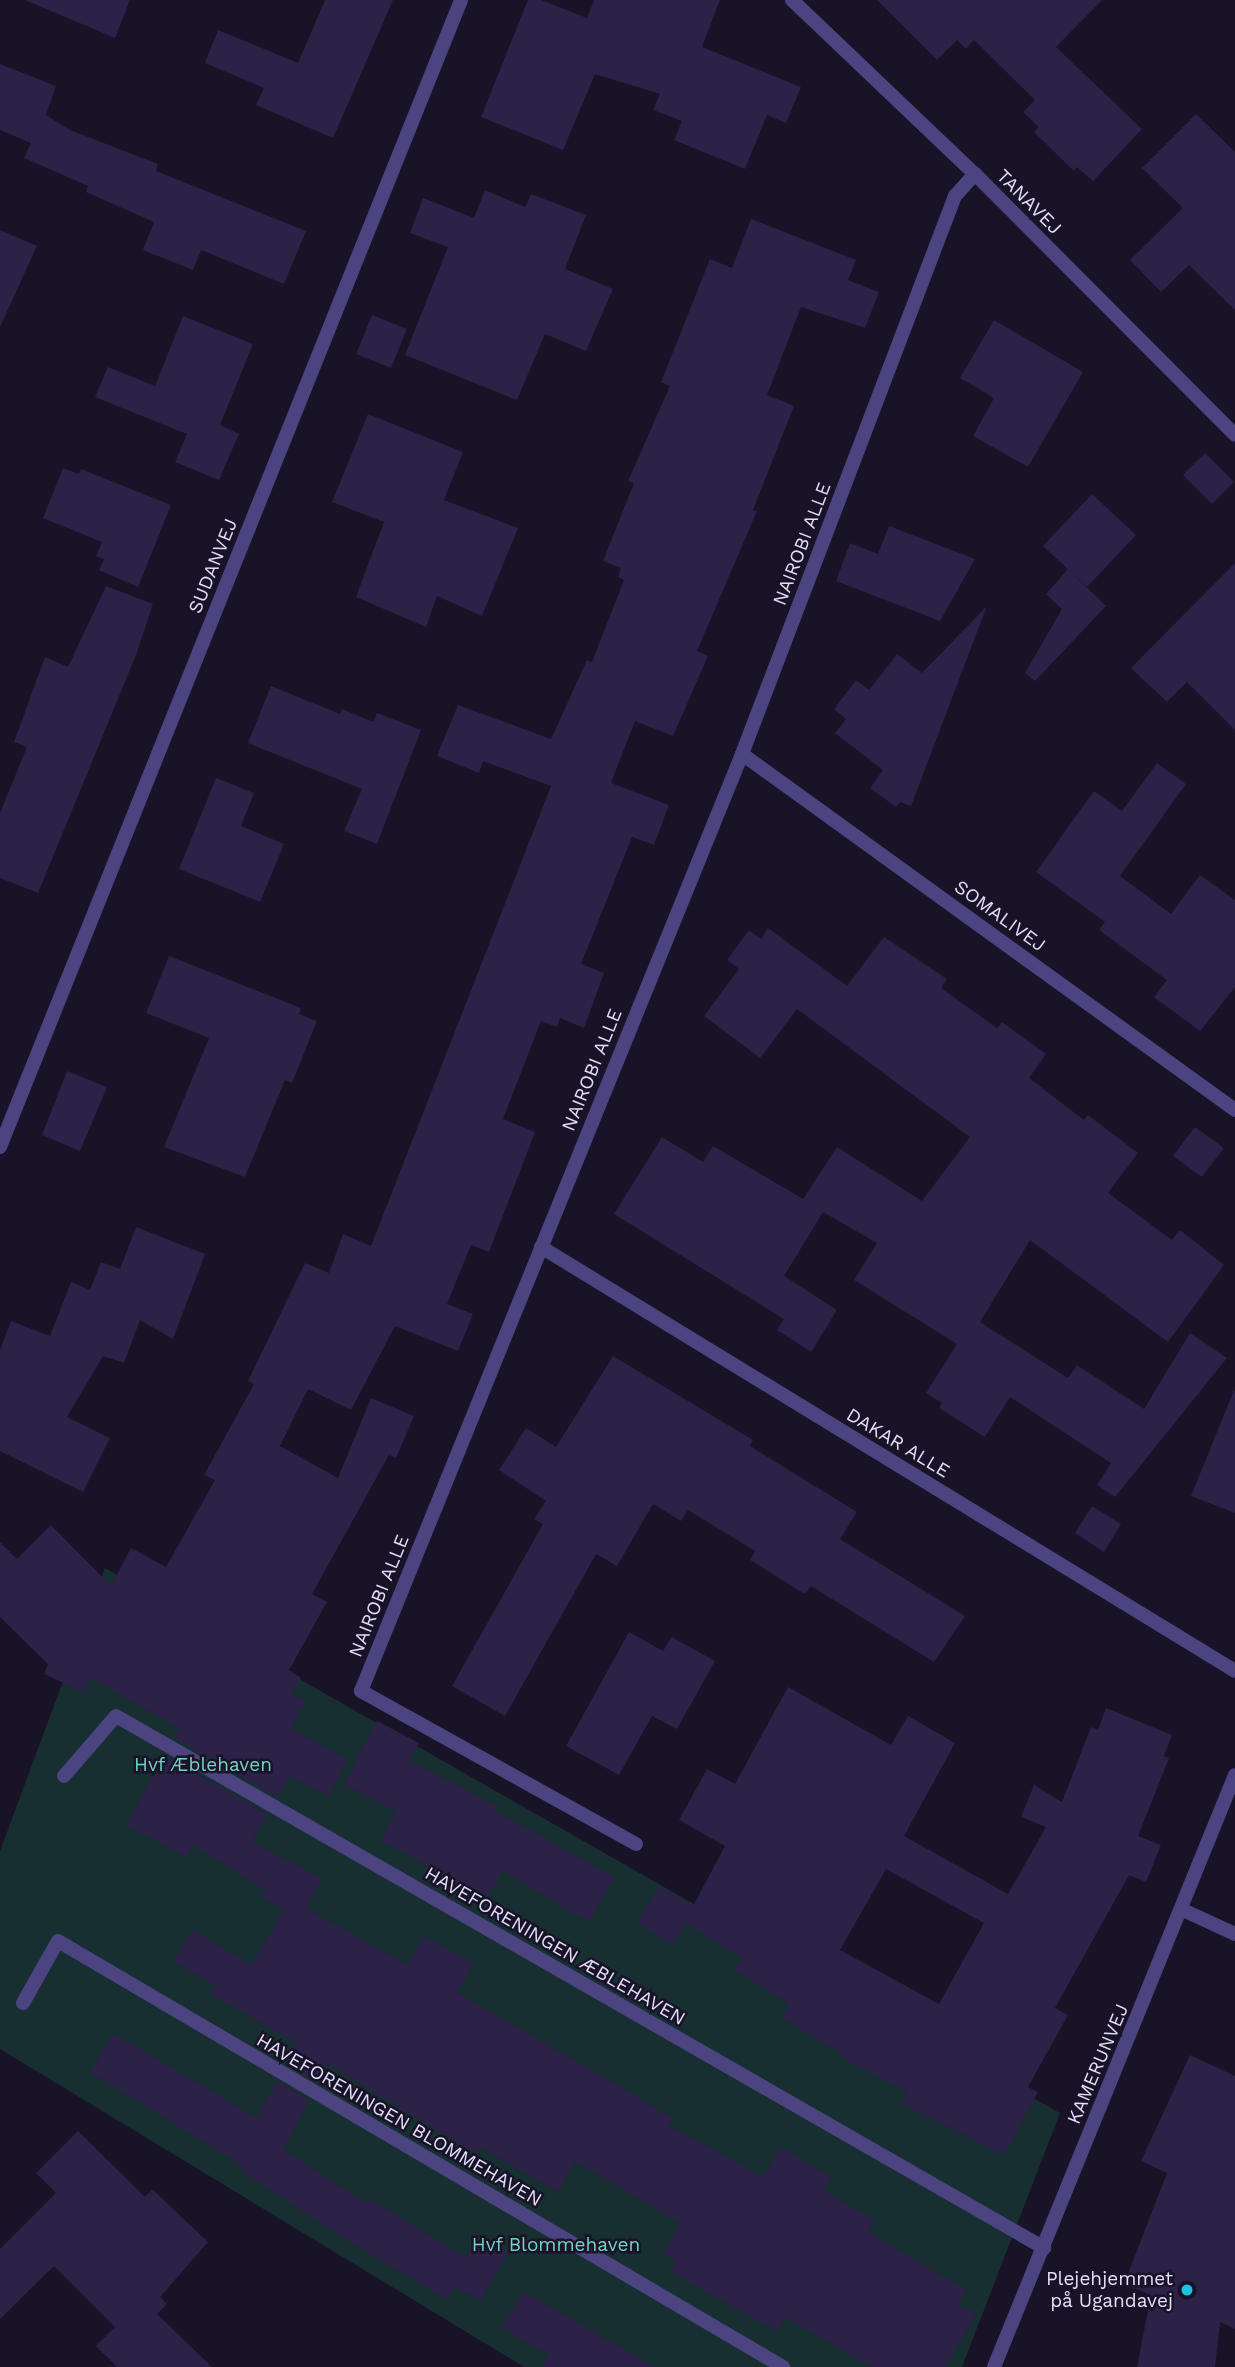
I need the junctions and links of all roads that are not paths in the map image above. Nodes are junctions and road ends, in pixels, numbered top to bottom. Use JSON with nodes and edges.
{"nodes":[{"id":1,"x":461,"y":0,"type":"edge"},
{"id":2,"x":792,"y":0,"type":"edge"},
{"id":3,"x":975,"y":174,"type":"junction"},
{"id":4,"x":1235,"y":435,"type":"edge"},
{"id":5,"x":742,"y":754,"type":"junction"},
{"id":6,"x":1235,"y":1110,"type":"edge"},
{"id":7,"x":0,"y":1147,"type":"edge"},
{"id":8,"x":541,"y":1247,"type":"junction"},
{"id":9,"x":1235,"y":1671,"type":"edge"},
{"id":10,"x":1235,"y":1774,"type":"edge"},
{"id":11,"x":64,"y":1776,"type":"dead end"},
{"id":12,"x":636,"y":1844,"type":"dead end"},
{"id":13,"x":1183,"y":1910,"type":"junction"},
{"id":14,"x":1235,"y":1934,"type":"edge"},
{"id":15,"x":23,"y":2003,"type":"dead end"},
{"id":16,"x":1044,"y":2248,"type":"junction"},
{"id":17,"x":783,"y":2367,"type":"edge"},
{"id":18,"x":994,"y":2367,"type":"edge"}],
"edges":[{"from":1,"to":7,"type":"street","name":"SUDANVEJ"},
{"from":2,"to":3,"type":"street","name":"TANAVEJ"},
{"from":3,"to":4,"type":"street","name":"TANAVEJ"},
{"from":3,"to":5,"type":"street","name":"NAIROBI ALLE"},
{"from":5,"to":6,"type":"street","name":"SOMALIVEJ"},
{"from":5,"to":8,"type":"street","name":"NAIROBI ALLE"},
{"from":8,"to":9,"type":"street","name":"DAKAR ALLE"},
{"from":8,"to":12,"type":"street","name":"NAIROBI ALLE"},
{"from":10,"to":13,"type":"street","name":"KAMERUNVEJ"},
{"from":11,"to":16,"type":"street","name":"HAVEFORENINGEN ÆBLEHAVEN"},
{"from":13,"to":14,"type":"street"},
{"from":13,"to":16,"type":"street","name":"KAMERUNVEJ"},
{"from":15,"to":17,"type":"street","name":"HAVEFORENINGEN BLOMMEHAVEN"},
{"from":16,"to":18,"type":"street","name":"KAMERUNVEJ"}]}
